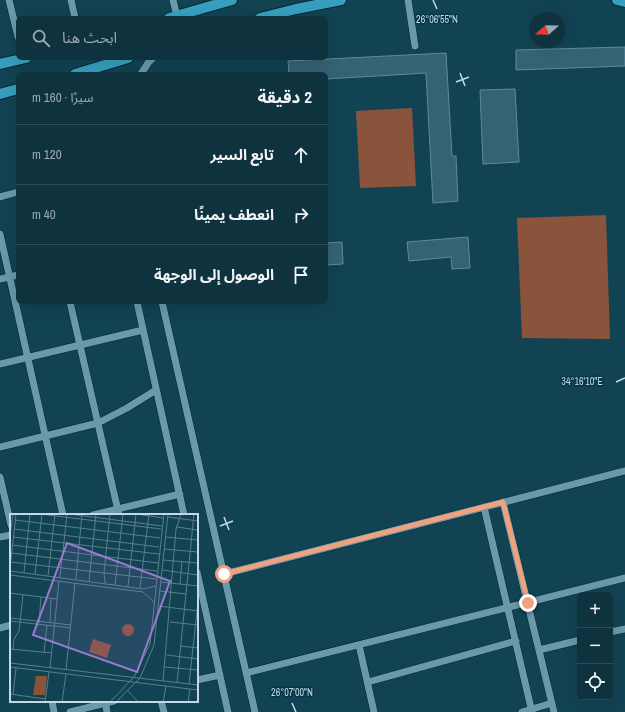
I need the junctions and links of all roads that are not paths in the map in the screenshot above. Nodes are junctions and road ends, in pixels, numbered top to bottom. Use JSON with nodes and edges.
{"nodes":[{"id":1,"x":9,"y":0,"type":"edge"},
{"id":2,"x":71,"y":0,"type":"edge"},
{"id":3,"x":173,"y":0,"type":"edge"},
{"id":4,"x":232,"y":0,"type":"edge"},
{"id":5,"x":341,"y":0,"type":"edge"},
{"id":6,"x":408,"y":0,"type":"edge"},
{"id":7,"x":617,"y":0,"type":"edge"},
{"id":8,"x":625,"y":2,"type":"edge"},
{"id":9,"x":75,"y":16,"type":"edge"},
{"id":10,"x":173,"y":16,"type":"edge"},
{"id":11,"x":176,"y":16,"type":"edge"},
{"id":12,"x":268,"y":16,"type":"edge"},
{"id":13,"x":16,"y":29,"type":"edge"},
{"id":14,"x":415,"y":46,"type":"dead end"},
{"id":15,"x":16,"y":60,"type":"edge"},
{"id":16,"x":121,"y":60,"type":"edge"},
{"id":17,"x":151,"y":60,"type":"edge"},
{"id":18,"x":0,"y":64,"type":"edge"},
{"id":19,"x":82,"y":72,"type":"edge"},
{"id":20,"x":142,"y":72,"type":"edge"},
{"id":21,"x":16,"y":90,"type":"edge"},
{"id":22,"x":0,"y":94,"type":"edge"},
{"id":23,"x":16,"y":193,"type":"edge"},
{"id":24,"x":0,"y":197,"type":"edge"},
{"id":25,"x":0,"y":234,"type":"edge"},
{"id":26,"x":16,"y":276,"type":"edge"},
{"id":27,"x":10,"y":277,"type":"junction"},
{"id":28,"x":0,"y":279,"type":"edge"},
{"id":29,"x":70,"y":304,"type":"edge"},
{"id":30,"x":137,"y":304,"type":"edge"},
{"id":31,"x":162,"y":304,"type":"edge"},
{"id":32,"x":143,"y":330,"type":"junction"},
{"id":33,"x":79,"y":345,"type":"junction"},
{"id":34,"x":28,"y":358,"type":"junction"},
{"id":35,"x":0,"y":364,"type":"edge"},
{"id":36,"x":156,"y":390,"type":"junction"},
{"id":37,"x":98,"y":423,"type":"junction"},
{"id":38,"x":45,"y":436,"type":"junction"},
{"id":39,"x":0,"y":447,"type":"edge"},
{"id":40,"x":625,"y":471,"type":"edge"},
{"id":41,"x":0,"y":477,"type":"edge"},
{"id":42,"x":180,"y":494,"type":"junction"},
{"id":43,"x":503,"y":502,"type":"junction"},
{"id":44,"x":484,"y":507,"type":"junction"},
{"id":45,"x":118,"y":512,"type":"edge"},
{"id":46,"x":63,"y":514,"type":"edge"},
{"id":47,"x":101,"y":514,"type":"edge"},
{"id":48,"x":184,"y":514,"type":"edge"},
{"id":49,"x":10,"y":521,"type":"edge"},
{"id":50,"x":10,"y":535,"type":"edge"},
{"id":51,"x":0,"y":537,"type":"edge"},
{"id":52,"x":224,"y":574,"type":"junction"},
{"id":53,"x":625,"y":578,"type":"edge"},
{"id":54,"x":198,"y":580,"type":"edge"},
{"id":55,"x":528,"y":603,"type":"junction"},
{"id":56,"x":508,"y":608,"type":"junction"},
{"id":57,"x":10,"y":625,"type":"edge"},
{"id":58,"x":0,"y":628,"type":"edge"},
{"id":59,"x":625,"y":629,"type":"edge"},
{"id":60,"x":613,"y":631,"type":"edge"},
{"id":61,"x":577,"y":641,"type":"edge"},
{"id":62,"x":516,"y":642,"type":"junction"},
{"id":63,"x":359,"y":645,"type":"junction"},
{"id":64,"x":539,"y":650,"type":"junction"},
{"id":65,"x":246,"y":673,"type":"junction"},
{"id":66,"x":220,"y":675,"type":"junction"},
{"id":67,"x":198,"y":680,"type":"edge"},
{"id":68,"x":368,"y":682,"type":"junction"},
{"id":69,"x":52,"y":702,"type":"edge"},
{"id":70,"x":105,"y":702,"type":"edge"},
{"id":71,"x":162,"y":702,"type":"edge"},
{"id":72,"x":552,"y":704,"type":"junction"},
{"id":73,"x":532,"y":711,"type":"edge"},
{"id":74,"x":54,"y":712,"type":"edge"},
{"id":75,"x":70,"y":712,"type":"edge"},
{"id":76,"x":107,"y":712,"type":"edge"},
{"id":77,"x":164,"y":712,"type":"edge"},
{"id":78,"x":228,"y":712,"type":"edge"},
{"id":79,"x":255,"y":712,"type":"edge"},
{"id":80,"x":374,"y":712,"type":"edge"},
{"id":81,"x":522,"y":712,"type":"edge"},
{"id":82,"x":554,"y":712,"type":"edge"}],
"edges":[{"from":1,"to":13,"type":"street"},
{"from":2,"to":9,"type":"street"},
{"from":3,"to":10,"type":"street"},
{"from":4,"to":11,"type":"main road"},
{"from":5,"to":12,"type":"main road"},
{"from":6,"to":14,"type":"street"},
{"from":7,"to":8,"type":"main road"},
{"from":15,"to":18,"type":"main road"},
{"from":16,"to":19,"type":"main road"},
{"from":17,"to":20,"type":"street"},
{"from":21,"to":22,"type":"main road"},
{"from":23,"to":24,"type":"street"},
{"from":25,"to":27,"type":"street"},
{"from":26,"to":27,"type":"street"},
{"from":27,"to":28,"type":"street"},
{"from":27,"to":34,"type":"street"},
{"from":29,"to":33,"type":"street"},
{"from":30,"to":32,"type":"street"},
{"from":31,"to":52,"type":"street"},
{"from":32,"to":33,"type":"street"},
{"from":32,"to":36,"type":"street"},
{"from":33,"to":34,"type":"street"},
{"from":33,"to":37,"type":"street"},
{"from":34,"to":35,"type":"street"},
{"from":34,"to":38,"type":"street"},
{"from":36,"to":37,"type":"street"},
{"from":36,"to":42,"type":"street"},
{"from":37,"to":38,"type":"street"},
{"from":37,"to":45,"type":"street"},
{"from":38,"to":39,"type":"street"},
{"from":38,"to":46,"type":"street"},
{"from":40,"to":43,"type":"street"},
{"from":41,"to":49,"type":"street"},
{"from":42,"to":45,"type":"street"},
{"from":42,"to":48,"type":"street"},
{"from":43,"to":44,"type":"street"},
{"from":43,"to":55,"type":"street"},
{"from":44,"to":52,"type":"street"},
{"from":44,"to":56,"type":"street"},
{"from":45,"to":47,"type":"street"},
{"from":50,"to":51,"type":"street"},
{"from":52,"to":65,"type":"street"},
{"from":53,"to":55,"type":"street"},
{"from":54,"to":66,"type":"street"},
{"from":55,"to":56,"type":"street"},
{"from":55,"to":64,"type":"street"},
{"from":56,"to":62,"type":"street"},
{"from":56,"to":63,"type":"street"},
{"from":57,"to":58,"type":"street"},
{"from":59,"to":60,"type":"street"},
{"from":61,"to":64,"type":"street"},
{"from":62,"to":68,"type":"street"},
{"from":62,"to":73,"type":"street"},
{"from":63,"to":65,"type":"street"},
{"from":63,"to":68,"type":"street"},
{"from":64,"to":72,"type":"street"},
{"from":65,"to":79,"type":"street"},
{"from":66,"to":67,"type":"street"},
{"from":66,"to":78,"type":"street"},
{"from":68,"to":80,"type":"street"},
{"from":69,"to":74,"type":"street"},
{"from":70,"to":75,"type":"street"},
{"from":70,"to":76,"type":"street"},
{"from":71,"to":77,"type":"street"},
{"from":72,"to":73,"type":"street"},
{"from":72,"to":82,"type":"street"},
{"from":73,"to":81,"type":"street"}]}
